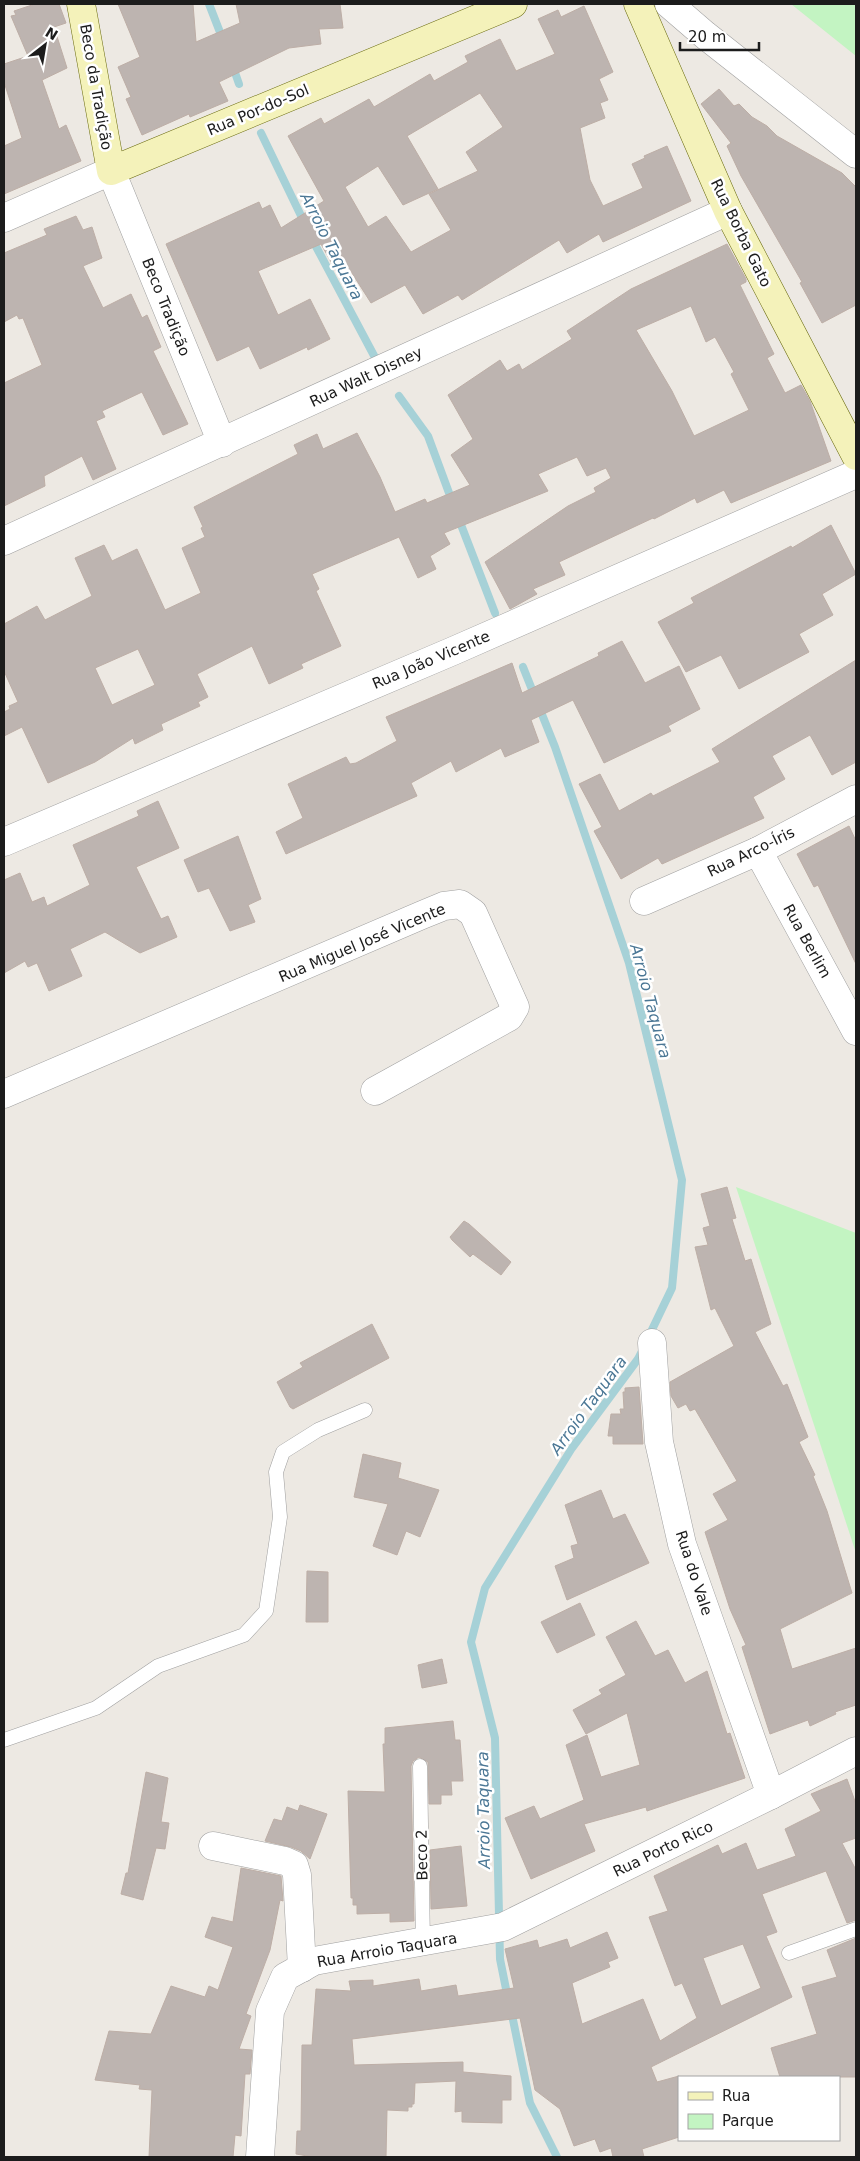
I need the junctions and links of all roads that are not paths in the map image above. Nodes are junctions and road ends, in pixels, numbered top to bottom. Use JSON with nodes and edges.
{"nodes":[{"id":1,"x":82,"y":4,"type":"edge"},
{"id":2,"x":513,"y":4,"type":"edge"},
{"id":3,"x":638,"y":4,"type":"edge"},
{"id":4,"x":669,"y":4,"type":"edge"},
{"id":5,"x":856,"y":154,"type":"edge"},
{"id":6,"x":111,"y":171,"type":"junction"},
{"id":7,"x":728,"y":211,"type":"junction"},
{"id":8,"x":4,"y":218,"type":"edge"},
{"id":9,"x":222,"y":443,"type":"junction"},
{"id":10,"x":856,"y":456,"type":"edge"},
{"id":11,"x":856,"y":474,"type":"edge"},
{"id":12,"x":4,"y":541,"type":"edge"},
{"id":13,"x":856,"y":799,"type":"edge"},
{"id":14,"x":4,"y":842,"type":"edge"},
{"id":15,"x":758,"y":851,"type":"junction"},
{"id":16,"x":644,"y":901,"type":"dead end"},
{"id":17,"x":856,"y":1031,"type":"edge"},
{"id":18,"x":375,"y":1091,"type":"dead end"},
{"id":19,"x":4,"y":1094,"type":"edge"},
{"id":20,"x":652,"y":1343,"type":"dead end"},
{"id":21,"x":365,"y":1410,"type":"dead end"},
{"id":22,"x":4,"y":1740,"type":"edge"},
{"id":23,"x":856,"y":1751,"type":"edge"},
{"id":24,"x":420,"y":1766,"type":"dead end"},
{"id":25,"x":771,"y":1795,"type":"junction"},
{"id":26,"x":213,"y":1846,"type":"dead end"},
{"id":27,"x":856,"y":1929,"type":"edge"},
{"id":28,"x":466,"y":1936,"type":"joint"},
{"id":29,"x":423,"y":1943,"type":"junction"},
{"id":30,"x":789,"y":1953,"type":"dead end"},
{"id":31,"x":302,"y":1968,"type":"junction"},
{"id":32,"x":260,"y":2157,"type":"edge"}],
"edges":[{"from":1,"to":6,"type":"street","name":"Beco da Tradição"},
{"from":2,"to":6,"type":"street","name":"Rua Por-do-Sol"},
{"from":3,"to":7,"type":"street","name":"Rua Borba Gato"},
{"from":4,"to":5,"type":"street"},
{"from":6,"to":8,"type":"street","name":"Rua Por-do-Sol"},
{"from":6,"to":9,"type":"street","name":"Beco Tradição"},
{"from":7,"to":9,"type":"street","name":"Rua Walt Disney"},
{"from":7,"to":10,"type":"street","name":"Rua Borba Gato"},
{"from":9,"to":12,"type":"street","name":"Rua Walt Disney"},
{"from":11,"to":14,"type":"street","name":"Rua João Vicente"},
{"from":13,"to":15,"type":"street","name":"Rua Arco-Íris"},
{"from":15,"to":16,"type":"street","name":"Rua Arco-Íris"},
{"from":15,"to":17,"type":"street","name":"Rua Berlim"},
{"from":18,"to":19,"type":"street","name":"Rua Miguel José Vicente"},
{"from":20,"to":25,"type":"street","name":"Rua do Vale"},
{"from":21,"to":22,"type":"lane"},
{"from":23,"to":25,"type":"street","name":"Rua Porto Rico"},
{"from":24,"to":29,"type":"lane","name":"Beco 2"},
{"from":25,"to":28,"type":"street","name":"Rua Porto Rico"},
{"from":26,"to":31,"type":"street"},
{"from":27,"to":30,"type":"lane"},
{"from":28,"to":29,"type":"street","name":"Rua Arroio Taquara"},
{"from":29,"to":31,"type":"street","name":"Rua Arroio Taquara"},
{"from":31,"to":32,"type":"street","name":"Rua Arroio Taquara"}]}
